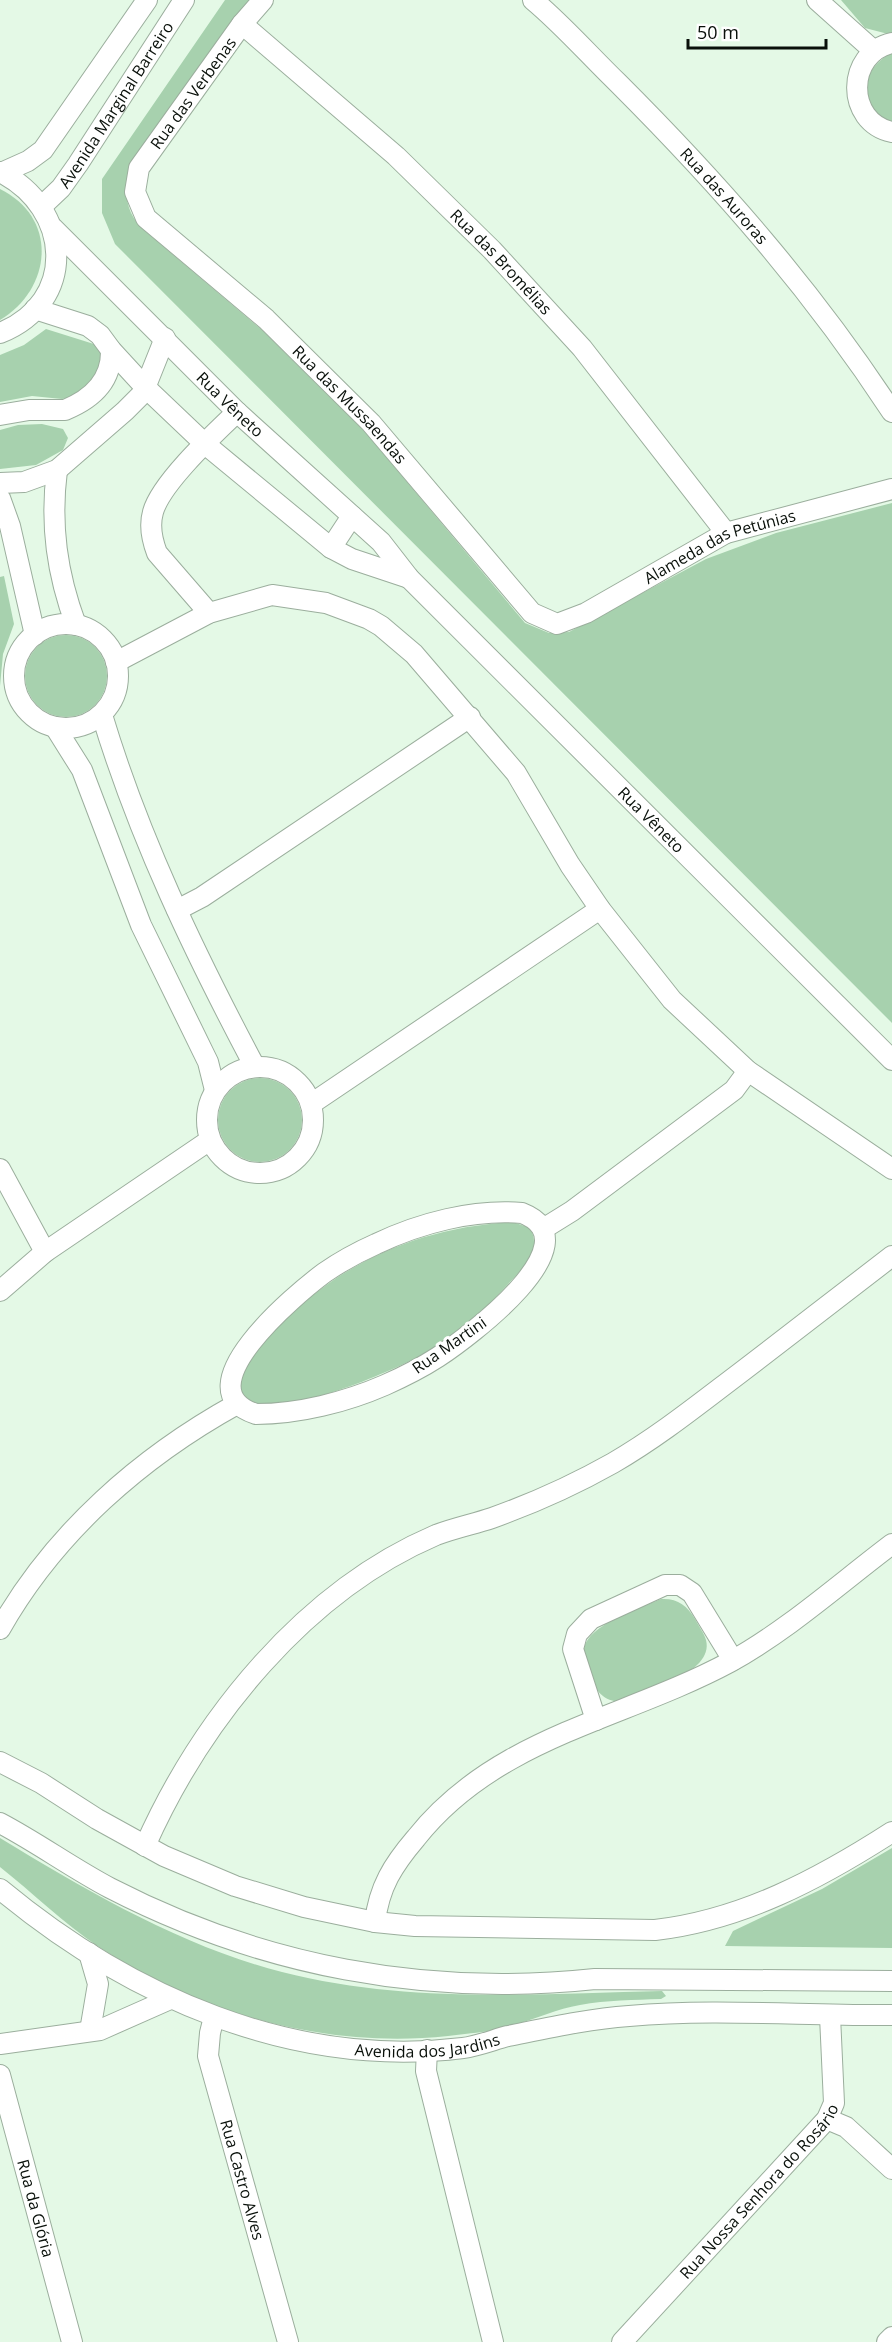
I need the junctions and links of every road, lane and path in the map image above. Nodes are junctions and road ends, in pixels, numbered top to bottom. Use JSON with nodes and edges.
{"nodes":[{"id":1,"x":147,"y":0,"type":"edge"},
{"id":2,"x":184,"y":0,"type":"edge"},
{"id":3,"x":263,"y":0,"type":"edge"},
{"id":4,"x":533,"y":0,"type":"edge"},
{"id":5,"x":817,"y":0,"type":"edge"},
{"id":6,"x":242,"y":24,"type":"junction"},
{"id":7,"x":892,"y":43,"type":"edge"},
{"id":8,"x":874,"y":51,"type":"junction"},
{"id":9,"x":892,"y":132,"type":"edge"},
{"id":10,"x":0,"y":172,"type":"edge"},
{"id":11,"x":135,"y":192,"type":"joint"},
{"id":12,"x":42,"y":206,"type":"junction"},
{"id":13,"x":53,"y":228,"type":"junction"},
{"id":14,"x":35,"y":309,"type":"junction"},
{"id":15,"x":0,"y":333,"type":"edge"},
{"id":16,"x":165,"y":338,"type":"junction"},
{"id":17,"x":111,"y":351,"type":"junction"},
{"id":18,"x":145,"y":387,"type":"junction"},
{"id":19,"x":237,"y":412,"type":"junction"},
{"id":20,"x":892,"y":412,"type":"edge"},
{"id":21,"x":0,"y":415,"type":"edge"},
{"id":22,"x":205,"y":444,"type":"junction"},
{"id":23,"x":57,"y":470,"type":"junction"},
{"id":24,"x":0,"y":483,"type":"edge"},
{"id":25,"x":892,"y":489,"type":"edge"},
{"id":26,"x":0,"y":498,"type":"edge"},
{"id":27,"x":352,"y":516,"type":"junction"},
{"id":28,"x":726,"y":533,"type":"junction"},
{"id":29,"x":331,"y":548,"type":"junction"},
{"id":30,"x":409,"y":578,"type":"junction"},
{"id":31,"x":209,"y":613,"type":"junction"},
{"id":32,"x":557,"y":624,"type":"joint"},
{"id":33,"x":76,"y":625,"type":"junction"},
{"id":34,"x":34,"y":635,"type":"junction"},
{"id":35,"x":116,"y":662,"type":"junction"},
{"id":36,"x":9,"y":699,"type":"edge"},
{"id":37,"x":102,"y":715,"type":"junction"},
{"id":38,"x":470,"y":717,"type":"junction"},
{"id":39,"x":55,"y":727,"type":"junction"},
{"id":40,"x":600,"y":909,"type":"junction"},
{"id":41,"x":177,"y":910,"type":"junction"},
{"id":42,"x":892,"y":1060,"type":"edge"},
{"id":43,"x":255,"y":1067,"type":"junction"},
{"id":44,"x":748,"y":1071,"type":"junction"},
{"id":45,"x":215,"y":1090,"type":"junction"},
{"id":46,"x":311,"y":1104,"type":"junction"},
{"id":47,"x":210,"y":1140,"type":"junction"},
{"id":48,"x":0,"y":1169,"type":"edge"},
{"id":49,"x":892,"y":1169,"type":"edge"},
{"id":50,"x":543,"y":1229,"type":"junction"},
{"id":51,"x":45,"y":1252,"type":"junction"},
{"id":52,"x":892,"y":1256,"type":"edge"},
{"id":53,"x":0,"y":1291,"type":"edge"},
{"id":54,"x":237,"y":1404,"type":"junction"},
{"id":55,"x":892,"y":1544,"type":"edge"},
{"id":56,"x":0,"y":1629,"type":"edge"},
{"id":57,"x":733,"y":1660,"type":"junction"},
{"id":58,"x":596,"y":1720,"type":"junction"},
{"id":59,"x":0,"y":1762,"type":"edge"},
{"id":60,"x":0,"y":1823,"type":"edge"},
{"id":61,"x":892,"y":1832,"type":"edge"},
{"id":62,"x":145,"y":1846,"type":"junction"},
{"id":63,"x":0,"y":1889,"type":"edge"},
{"id":64,"x":375,"y":1922,"type":"junction"},
{"id":65,"x":89,"y":1953,"type":"junction"},
{"id":66,"x":679,"y":1981,"type":"junction"},
{"id":67,"x":892,"y":1981,"type":"edge"},
{"id":68,"x":170,"y":1999,"type":"junction"},
{"id":69,"x":675,"y":2012,"type":"junction"},
{"id":70,"x":892,"y":2015,"type":"edge"},
{"id":71,"x":830,"y":2016,"type":"junction"},
{"id":72,"x":214,"y":2017,"type":"junction"},
{"id":73,"x":90,"y":2031,"type":"junction"},
{"id":74,"x":0,"y":2044,"type":"edge"},
{"id":75,"x":427,"y":2050,"type":"junction"},
{"id":76,"x":0,"y":2075,"type":"edge"},
{"id":77,"x":827,"y":2119,"type":"junction"},
{"id":78,"x":892,"y":2169,"type":"edge"},
{"id":79,"x":892,"y":2337,"type":"edge"},
{"id":80,"x":72,"y":2342,"type":"edge"},
{"id":81,"x":288,"y":2342,"type":"edge"},
{"id":82,"x":494,"y":2342,"type":"edge"},
{"id":83,"x":622,"y":2342,"type":"edge"},
{"id":84,"x":887,"y":2342,"type":"edge"}],
"edges":[{"from":1,"to":10,"type":"street","name":"Avenida Marginal Barreiro"},
{"from":2,"to":12,"type":"street","name":"Avenida Marginal Barreiro"},
{"from":3,"to":6,"type":"street","name":"Rua das Verbenas"},
{"from":4,"to":20,"type":"street","name":"Rua das Auroras"},
{"from":5,"to":8,"type":"street"},
{"from":6,"to":11,"type":"street","name":"Rua das Verbenas"},
{"from":6,"to":28,"type":"street","name":"Rua das Bromélias"},
{"from":7,"to":8,"type":"street"},
{"from":8,"to":9,"type":"street"},
{"from":10,"to":12,"type":"street"},
{"from":11,"to":32,"type":"street","name":"Rua das Mussaendas"},
{"from":12,"to":13,"type":"street"},
{"from":13,"to":14,"type":"street"},
{"from":13,"to":16,"type":"street","name":"Rua Vêneto"},
{"from":14,"to":15,"type":"street"},
{"from":14,"to":17,"type":"street","name":"Rua Vêneto"},
{"from":16,"to":18,"type":"street"},
{"from":16,"to":19,"type":"street","name":"Rua Vêneto"},
{"from":17,"to":18,"type":"street","name":"Rua Vêneto"},
{"from":17,"to":21,"type":"street"},
{"from":18,"to":22,"type":"street","name":"Rua Vêneto"},
{"from":18,"to":23,"type":"street"},
{"from":19,"to":22,"type":"street"},
{"from":19,"to":27,"type":"street","name":"Rua Vêneto"},
{"from":22,"to":29,"type":"street","name":"Rua Vêneto"},
{"from":22,"to":31,"type":"street"},
{"from":23,"to":24,"type":"street"},
{"from":23,"to":33,"type":"street"},
{"from":25,"to":28,"type":"street","name":"Alameda das Petúnias"},
{"from":26,"to":34,"type":"street"},
{"from":27,"to":29,"type":"street"},
{"from":27,"to":30,"type":"street","name":"Rua Vêneto"},
{"from":28,"to":32,"type":"street","name":"Alameda das Petúnias"},
{"from":29,"to":30,"type":"street","name":"Rua Vêneto"},
{"from":30,"to":42,"type":"street","name":"Rua Vêneto"},
{"from":31,"to":35,"type":"street"},
{"from":31,"to":38,"type":"street"},
{"from":33,"to":34,"type":"street"},
{"from":33,"to":35,"type":"street"},
{"from":34,"to":36,"type":"street"},
{"from":35,"to":37,"type":"street"},
{"from":36,"to":39,"type":"street"},
{"from":37,"to":39,"type":"street"},
{"from":37,"to":41,"type":"street"},
{"from":38,"to":40,"type":"street"},
{"from":38,"to":41,"type":"street"},
{"from":39,"to":45,"type":"street"},
{"from":40,"to":44,"type":"street"},
{"from":40,"to":46,"type":"street"},
{"from":41,"to":43,"type":"street"},
{"from":43,"to":45,"type":"street"},
{"from":43,"to":46,"type":"street"},
{"from":44,"to":49,"type":"street"},
{"from":44,"to":50,"type":"street"},
{"from":45,"to":47,"type":"street"},
{"from":46,"to":47,"type":"street"},
{"from":47,"to":51,"type":"street"},
{"from":48,"to":51,"type":"street"},
{"from":50,"to":54,"type":"street","name":"Rua Martini"},
{"from":50,"to":54,"type":"street"},
{"from":51,"to":53,"type":"street"},
{"from":52,"to":62,"type":"street"},
{"from":54,"to":56,"type":"street"},
{"from":55,"to":57,"type":"street"},
{"from":57,"to":58,"type":"street"},
{"from":57,"to":58,"type":"street"},
{"from":58,"to":64,"type":"street"},
{"from":59,"to":62,"type":"street"},
{"from":60,"to":66,"type":"street"},
{"from":61,"to":64,"type":"street"},
{"from":62,"to":64,"type":"street"},
{"from":63,"to":65,"type":"street","name":"Avenida dos Jardins"},
{"from":65,"to":68,"type":"street","name":"Avenida dos Jardins"},
{"from":65,"to":73,"type":"street"},
{"from":66,"to":67,"type":"street"},
{"from":66,"to":69,"type":"street"},
{"from":68,"to":72,"type":"street","name":"Avenida dos Jardins"},
{"from":68,"to":73,"type":"street"},
{"from":69,"to":71,"type":"street","name":"Avenida dos Jardins"},
{"from":69,"to":75,"type":"street","name":"Avenida dos Jardins"},
{"from":70,"to":71,"type":"street","name":"Avenida dos Jardins"},
{"from":71,"to":77,"type":"street","name":"Rua Nossa Senhora do Rosário"},
{"from":72,"to":75,"type":"street","name":"Avenida dos Jardins"},
{"from":72,"to":81,"type":"street","name":"Rua Castro Alves"},
{"from":73,"to":74,"type":"street"},
{"from":75,"to":82,"type":"street"},
{"from":76,"to":80,"type":"street","name":"Rua da Glória"},
{"from":77,"to":78,"type":"street"},
{"from":77,"to":83,"type":"street","name":"Rua Nossa Senhora do Rosário"},
{"from":79,"to":84,"type":"street"}]}
